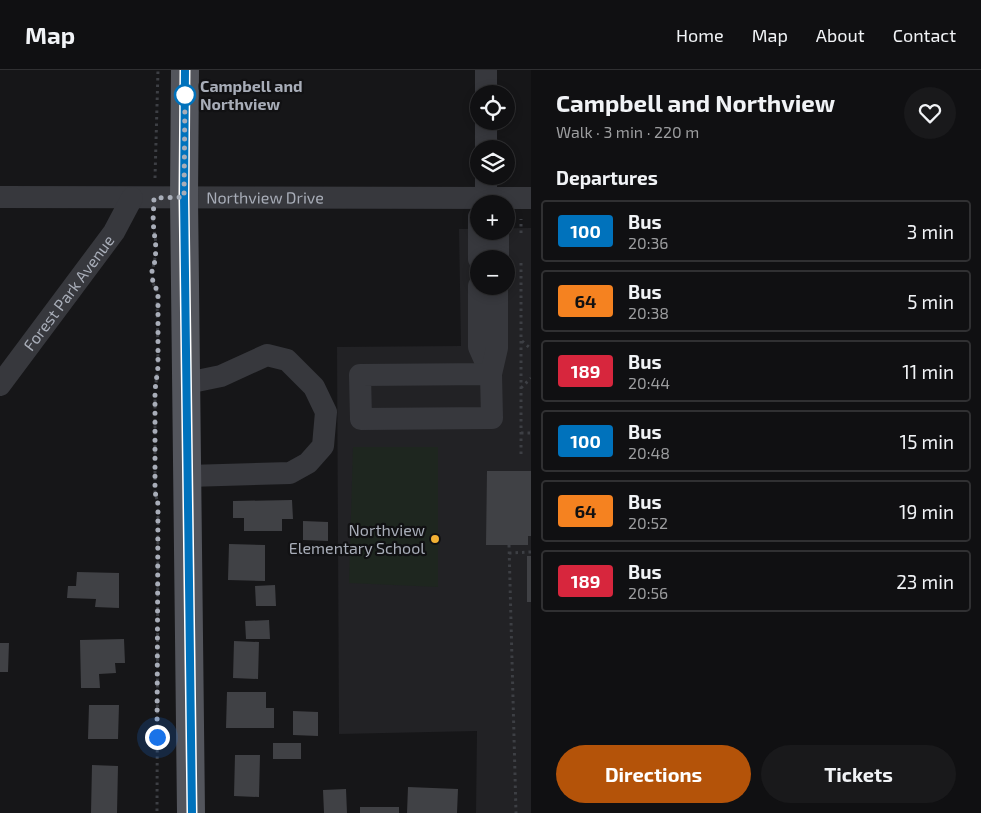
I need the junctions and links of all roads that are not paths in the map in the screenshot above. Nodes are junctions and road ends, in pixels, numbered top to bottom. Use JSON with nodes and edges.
{"nodes":[{"id":1,"x":185,"y":70,"type":"edge"},
{"id":2,"x":486,"y":70,"type":"edge"},
{"id":3,"x":486,"y":85,"type":"edge"},
{"id":4,"x":0,"y":197,"type":"edge"},
{"id":5,"x":184,"y":197,"type":"junction"},
{"id":6,"x":132,"y":198,"type":"junction"},
{"id":7,"x":470,"y":200,"type":"edge"},
{"id":8,"x":479,"y":295,"type":"edge"},
{"id":9,"x":498,"y":295,"type":"edge"},
{"id":10,"x":491,"y":374,"type":"junction"},
{"id":11,"x":186,"y":383,"type":"junction"},
{"id":12,"x":0,"y":385,"type":"edge"},
{"id":13,"x":188,"y":476,"type":"junction"},
{"id":14,"x":192,"y":813,"type":"edge"}],
"edges":[{"from":1,"to":5,"type":"main road"},
{"from":2,"to":3,"type":"street"},
{"from":4,"to":6,"type":"street","name":"Northview Drive"},
{"from":5,"to":6,"type":"street","name":"Northview Drive"},
{"from":5,"to":7,"type":"street","name":"Northview Drive"},
{"from":5,"to":11,"type":"main road"},
{"from":6,"to":12,"type":"street","name":"Forest Park Avenue"},
{"from":8,"to":10,"type":"street"},
{"from":9,"to":10,"type":"street"},
{"from":10,"to":10,"type":"street"},
{"from":11,"to":13,"type":"main road"},
{"from":11,"to":13,"type":"street"},
{"from":13,"to":14,"type":"main road"}]}
